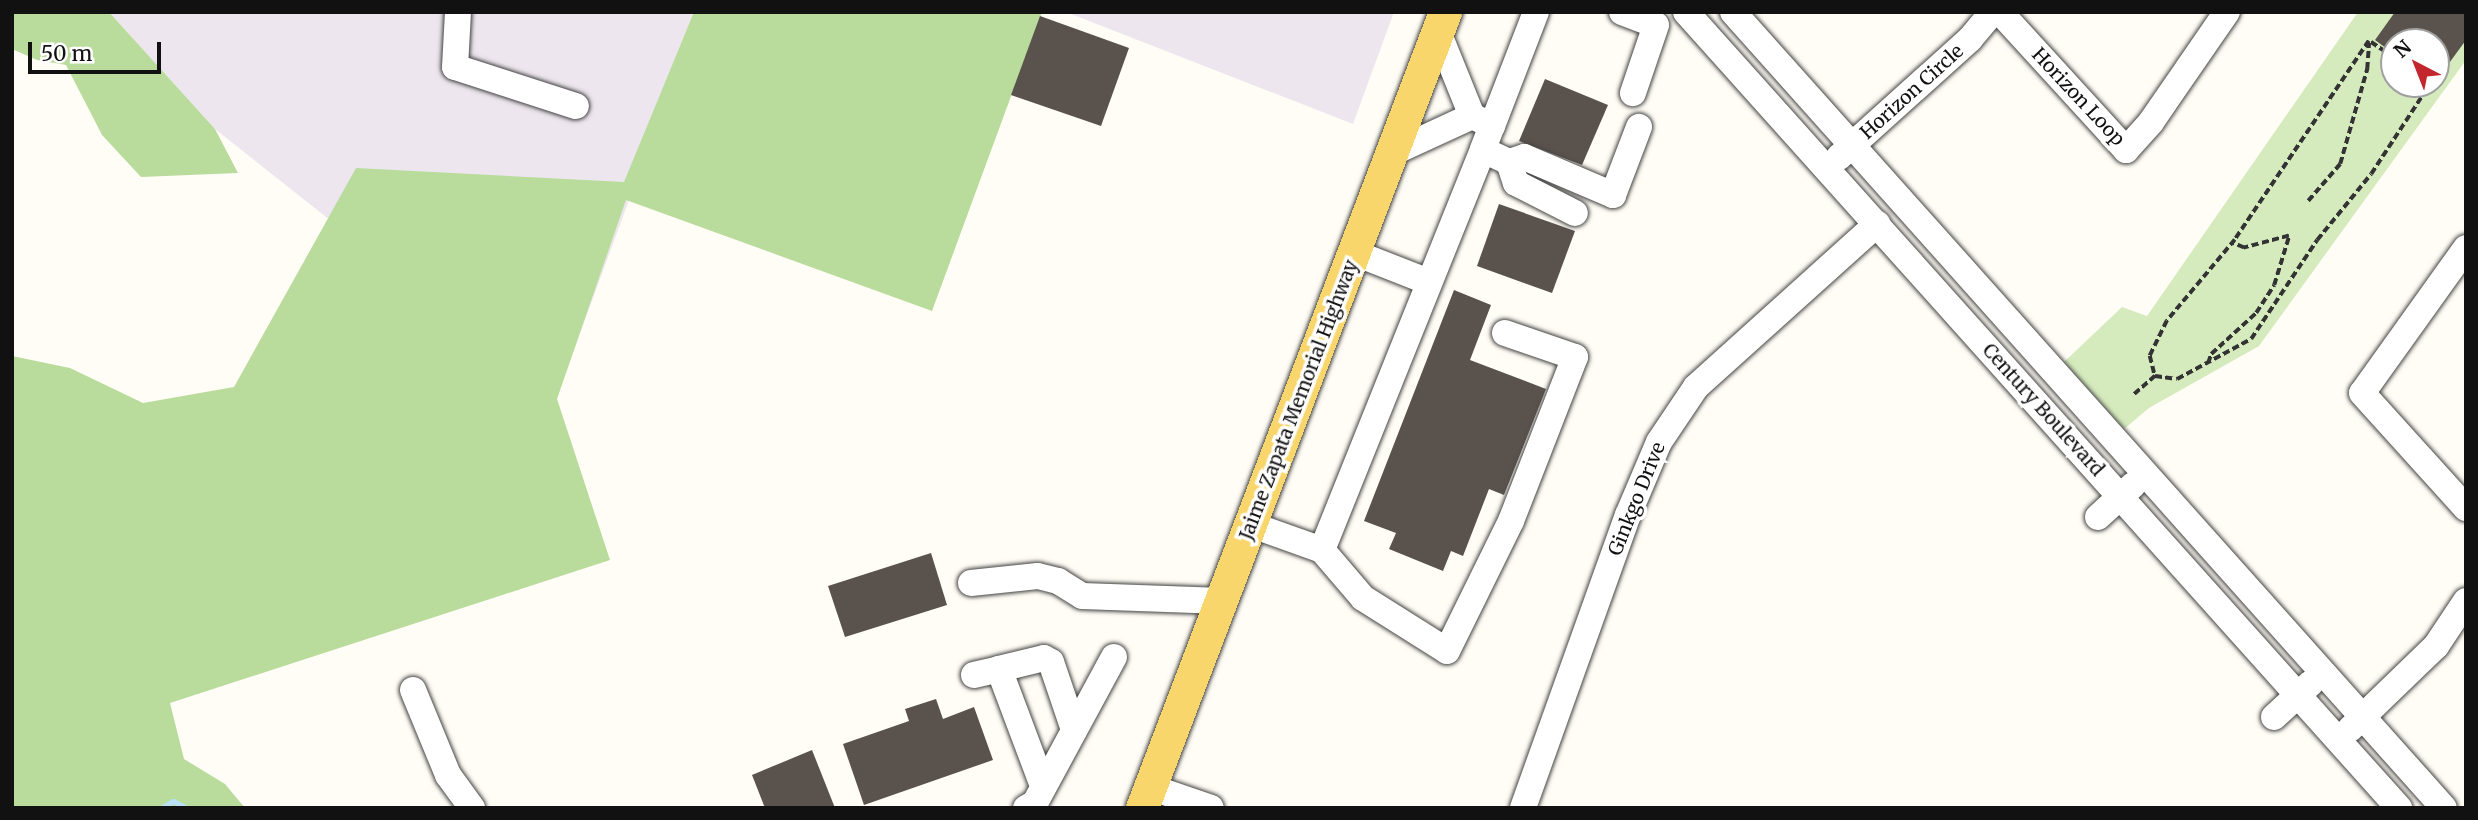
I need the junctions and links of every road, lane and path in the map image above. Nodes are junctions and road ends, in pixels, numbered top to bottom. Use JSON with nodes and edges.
{"nodes":[{"id":1,"x":458,"y":12,"type":"edge"},
{"id":2,"x":1536,"y":12,"type":"edge"},
{"id":3,"x":1622,"y":12,"type":"edge"},
{"id":4,"x":1686,"y":12,"type":"edge"},
{"id":5,"x":1733,"y":12,"type":"edge"},
{"id":6,"x":1993,"y":12,"type":"edge"},
{"id":7,"x":2000,"y":12,"type":"edge"},
{"id":8,"x":2227,"y":12,"type":"edge"},
{"id":9,"x":1658,"y":19,"type":"edge"},
{"id":10,"x":1442,"y":22,"type":"edge"},
{"id":11,"x":2369,"y":41,"type":"junction"},
{"id":12,"x":2380,"y":48,"type":"edge"},
{"id":13,"x":1633,"y":93,"type":"dead end"},
{"id":14,"x":2420,"y":98,"type":"edge"},
{"id":15,"x":576,"y":106,"type":"dead end"},
{"id":16,"x":1639,"y":127,"type":"dead end"},
{"id":17,"x":1482,"y":130,"type":"junction"},
{"id":18,"x":1852,"y":145,"type":"junction"},
{"id":19,"x":1392,"y":153,"type":"junction"},
{"id":20,"x":1509,"y":162,"type":"junction"},
{"id":21,"x":1827,"y":168,"type":"junction"},
{"id":22,"x":2308,"y":201,"type":"dead end"},
{"id":23,"x":1575,"y":213,"type":"dead end"},
{"id":24,"x":1877,"y":224,"type":"junction"},
{"id":25,"x":2232,"y":243,"type":"junction"},
{"id":26,"x":2466,"y":248,"type":"edge"},
{"id":27,"x":1355,"y":253,"type":"junction"},
{"id":28,"x":1429,"y":282,"type":"junction"},
{"id":29,"x":1504,"y":333,"type":"dead end"},
{"id":30,"x":2208,"y":363,"type":"junction"},
{"id":31,"x":2155,"y":376,"type":"junction"},
{"id":32,"x":2134,"y":394,"type":"dead end"},
{"id":33,"x":2145,"y":474,"type":"junction"},
{"id":34,"x":2120,"y":496,"type":"junction"},
{"id":35,"x":2466,"y":508,"type":"edge"},
{"id":36,"x":2098,"y":517,"type":"dead end"},
{"id":37,"x":1252,"y":524,"type":"junction"},
{"id":38,"x":1322,"y":550,"type":"junction"},
{"id":39,"x":971,"y":583,"type":"dead end"},
{"id":40,"x":1223,"y":601,"type":"junction"},
{"id":41,"x":2466,"y":601,"type":"edge"},
{"id":42,"x":1114,"y":657,"type":"dead end"},
{"id":43,"x":2322,"y":672,"type":"junction"},
{"id":44,"x":413,"y":690,"type":"dead end"},
{"id":45,"x":2298,"y":694,"type":"junction"},
{"id":46,"x":2274,"y":717,"type":"dead end"},
{"id":47,"x":2363,"y":718,"type":"junction"},
{"id":48,"x":1074,"y":730,"type":"junction"},
{"id":49,"x":2339,"y":740,"type":"junction"},
{"id":50,"x":1043,"y":786,"type":"junction"},
{"id":51,"x":1148,"y":801,"type":"edge"},
{"id":52,"x":472,"y":808,"type":"edge"},
{"id":53,"x":1026,"y":808,"type":"edge"},
{"id":54,"x":1211,"y":808,"type":"edge"},
{"id":55,"x":1523,"y":808,"type":"edge"},
{"id":56,"x":2399,"y":808,"type":"edge"},
{"id":57,"x":2444,"y":808,"type":"edge"}],
"edges":[{"from":1,"to":15,"type":"street"},
{"from":2,"to":17,"type":"street"},
{"from":3,"to":9,"type":"street"},
{"from":4,"to":21,"type":"street","name":"Century Boulevard"},
{"from":5,"to":18,"type":"street","name":"Century Boulevard"},
{"from":6,"to":18,"type":"street","name":"Horizon Circle"},
{"from":7,"to":8,"type":"street","name":"Horizon Loop"},
{"from":9,"to":13,"type":"street"},
{"from":10,"to":17,"type":"street"},
{"from":10,"to":19,"type":"main road","name":"Jaime Zapata Memorial Highway"},
{"from":11,"to":12,"type":"path"},
{"from":11,"to":22,"type":"path"},
{"from":11,"to":25,"type":"path"},
{"from":14,"to":30,"type":"path"},
{"from":16,"to":20,"type":"street"},
{"from":17,"to":19,"type":"street"},
{"from":17,"to":20,"type":"street"},
{"from":17,"to":28,"type":"street"},
{"from":18,"to":21,"type":"street","name":"Horizon Circle"},
{"from":18,"to":33,"type":"street","name":"Century Boulevard"},
{"from":19,"to":27,"type":"main road","name":"Jaime Zapata Memorial Highway"},
{"from":20,"to":23,"type":"street"},
{"from":21,"to":24,"type":"street","name":"Century Boulevard"},
{"from":24,"to":34,"type":"street","name":"Century Boulevard"},
{"from":24,"to":55,"type":"street","name":"Ginkgo Drive"},
{"from":25,"to":30,"type":"path"},
{"from":25,"to":31,"type":"path"},
{"from":26,"to":35,"type":"street"},
{"from":27,"to":28,"type":"street"},
{"from":27,"to":37,"type":"main road","name":"Jaime Zapata Memorial Highway"},
{"from":28,"to":38,"type":"street"},
{"from":29,"to":38,"type":"street"},
{"from":30,"to":31,"type":"path"},
{"from":31,"to":32,"type":"path"},
{"from":33,"to":34,"type":"street"},
{"from":33,"to":43,"type":"street","name":"Century Boulevard"},
{"from":34,"to":36,"type":"street"},
{"from":34,"to":45,"type":"street","name":"Century Boulevard"},
{"from":37,"to":38,"type":"street"},
{"from":37,"to":40,"type":"main road","name":"Jaime Zapata Memorial Highway"},
{"from":39,"to":40,"type":"street"},
{"from":40,"to":51,"type":"main road","name":"Jaime Zapata Memorial Highway"},
{"from":41,"to":47,"type":"street"},
{"from":42,"to":48,"type":"street"},
{"from":43,"to":45,"type":"street"},
{"from":43,"to":47,"type":"street","name":"Century Boulevard"},
{"from":44,"to":52,"type":"street"},
{"from":45,"to":46,"type":"street"},
{"from":45,"to":49,"type":"street","name":"Century Boulevard"},
{"from":47,"to":49,"type":"street"},
{"from":47,"to":57,"type":"street","name":"Century Boulevard"},
{"from":48,"to":50,"type":"street"},
{"from":48,"to":50,"type":"street"},
{"from":49,"to":56,"type":"street","name":"Century Boulevard"},
{"from":50,"to":53,"type":"street"},
{"from":51,"to":54,"type":"street"}]}
